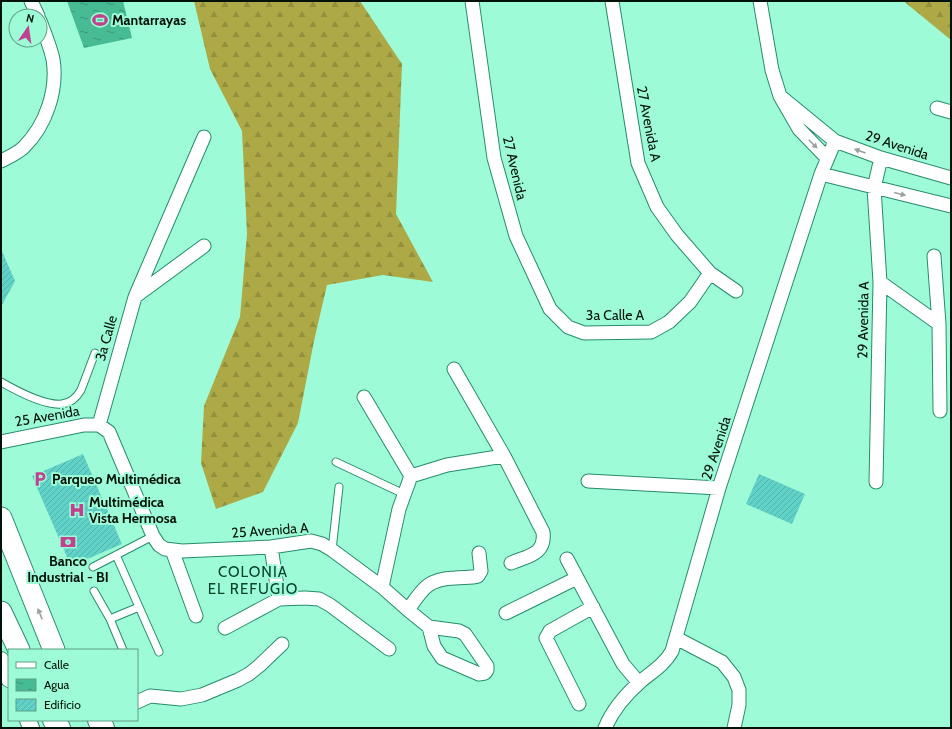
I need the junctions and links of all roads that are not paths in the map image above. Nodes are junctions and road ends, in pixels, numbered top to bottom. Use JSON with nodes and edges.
{"nodes":[{"id":1,"x":472,"y":1,"type":"edge"},
{"id":2,"x":612,"y":1,"type":"edge"},
{"id":3,"x":760,"y":1,"type":"edge"},
{"id":4,"x":48,"y":42,"type":"edge"},
{"id":5,"x":780,"y":96,"type":"junction"},
{"id":6,"x":937,"y":108,"type":"dead end"},
{"id":7,"x":951,"y":112,"type":"edge"},
{"id":8,"x":204,"y":137,"type":"dead end"},
{"id":9,"x":835,"y":141,"type":"junction"},
{"id":10,"x":828,"y":158,"type":"junction"},
{"id":11,"x":881,"y":158,"type":"junction"},
{"id":12,"x":1,"y":161,"type":"edge"},
{"id":13,"x":821,"y":174,"type":"junction"},
{"id":14,"x":951,"y":178,"type":"edge"},
{"id":15,"x":874,"y":188,"type":"junction"},
{"id":16,"x":951,"y":206,"type":"edge"},
{"id":17,"x":204,"y":246,"type":"dead end"},
{"id":18,"x":934,"y":256,"type":"dead end"},
{"id":19,"x":710,"y":273,"type":"junction"},
{"id":20,"x":880,"y":282,"type":"junction"},
{"id":21,"x":736,"y":292,"type":"dead end"},
{"id":22,"x":135,"y":298,"type":"junction"},
{"id":23,"x":939,"y":324,"type":"junction"},
{"id":24,"x":568,"y":327,"type":"joint"},
{"id":25,"x":94,"y":354,"type":"dead end"},
{"id":26,"x":454,"y":369,"type":"dead end"},
{"id":27,"x":1,"y":382,"type":"edge"},
{"id":28,"x":364,"y":397,"type":"dead end"},
{"id":29,"x":940,"y":411,"type":"dead end"},
{"id":30,"x":99,"y":425,"type":"junction"},
{"id":31,"x":1,"y":442,"type":"edge"},
{"id":32,"x":504,"y":456,"type":"junction"},
{"id":33,"x":336,"y":462,"type":"dead end"},
{"id":34,"x":411,"y":476,"type":"junction"},
{"id":35,"x":588,"y":481,"type":"dead end"},
{"id":36,"x":876,"y":482,"type":"dead end"},
{"id":37,"x":339,"y":487,"type":"dead end"},
{"id":38,"x":719,"y":488,"type":"junction"},
{"id":39,"x":404,"y":494,"type":"junction"},
{"id":40,"x":1,"y":518,"type":"edge"},
{"id":41,"x":156,"y":540,"type":"junction"},
{"id":42,"x":270,"y":547,"type":"junction"},
{"id":43,"x":172,"y":550,"type":"junction"},
{"id":44,"x":332,"y":550,"type":"junction"},
{"id":45,"x":479,"y":553,"type":"dead end"},
{"id":46,"x":116,"y":555,"type":"junction"},
{"id":47,"x":567,"y":559,"type":"dead end"},
{"id":48,"x":511,"y":563,"type":"dead end"},
{"id":49,"x":93,"y":567,"type":"dead end"},
{"id":50,"x":577,"y":578,"type":"junction"},
{"id":51,"x":382,"y":587,"type":"junction"},
{"id":52,"x":94,"y":591,"type":"dead end"},
{"id":53,"x":279,"y":599,"type":"junction"},
{"id":54,"x":593,"y":606,"type":"junction"},
{"id":55,"x":139,"y":607,"type":"junction"},
{"id":56,"x":408,"y":610,"type":"junction"},
{"id":57,"x":1,"y":612,"type":"edge"},
{"id":58,"x":506,"y":613,"type":"dead end"},
{"id":59,"x":196,"y":616,"type":"dead end"},
{"id":60,"x":110,"y":619,"type":"junction"},
{"id":61,"x":429,"y":627,"type":"junction"},
{"id":62,"x":225,"y":628,"type":"dead end"},
{"id":63,"x":676,"y":638,"type":"junction"},
{"id":64,"x":282,"y":644,"type":"dead end"},
{"id":65,"x":19,"y":649,"type":"edge"},
{"id":66,"x":54,"y":649,"type":"edge"},
{"id":67,"x":123,"y":649,"type":"edge"},
{"id":68,"x":389,"y":649,"type":"dead end"},
{"id":69,"x":159,"y":652,"type":"dead end"},
{"id":70,"x":1,"y":660,"type":"edge"},
{"id":71,"x":8,"y":677,"type":"edge"},
{"id":72,"x":639,"y":683,"type":"junction"},
{"id":73,"x":138,"y":702,"type":"edge"},
{"id":74,"x":580,"y":704,"type":"dead end"},
{"id":75,"x":605,"y":728,"type":"edge"},
{"id":76,"x":734,"y":728,"type":"edge"}],
"edges":[{"from":1,"to":24,"type":"street","name":"27 Avenida"},
{"from":2,"to":19,"type":"street","name":"27 Avenida A"},
{"from":3,"to":5,"type":"street"},
{"from":4,"to":12,"type":"street"},
{"from":5,"to":9,"type":"street","name":"29 Avenida"},
{"from":5,"to":10,"type":"street","one_way":true},
{"from":6,"to":7,"type":"street"},
{"from":8,"to":22,"type":"street","name":"3a Calle"},
{"from":9,"to":10,"type":"street","name":"29 Avenida"},
{"from":11,"to":9,"type":"street","name":"29 Avenida","one_way":true},
{"from":10,"to":13,"type":"street","name":"29 Avenida"},
{"from":11,"to":14,"type":"street","name":"29 Avenida"},
{"from":11,"to":15,"type":"street","name":"29 Avenida A"},
{"from":13,"to":15,"type":"street"},
{"from":13,"to":38,"type":"street","name":"29 Avenida"},
{"from":15,"to":16,"type":"street","one_way":true},
{"from":15,"to":20,"type":"street","name":"29 Avenida A"},
{"from":17,"to":22,"type":"street"},
{"from":18,"to":23,"type":"street"},
{"from":19,"to":21,"type":"street","name":"27 Avenida A"},
{"from":19,"to":24,"type":"street","name":"3a Calle A"},
{"from":20,"to":23,"type":"street"},
{"from":20,"to":36,"type":"street","name":"29 Avenida A"},
{"from":22,"to":30,"type":"street","name":"3a Calle"},
{"from":23,"to":29,"type":"street"},
{"from":25,"to":27,"type":"lane"},
{"from":26,"to":32,"type":"street"},
{"from":28,"to":34,"type":"street"},
{"from":30,"to":31,"type":"street","name":"25 Avenida"},
{"from":30,"to":41,"type":"street"},
{"from":32,"to":34,"type":"street"},
{"from":32,"to":48,"type":"street"},
{"from":33,"to":39,"type":"lane"},
{"from":34,"to":39,"type":"street"},
{"from":35,"to":38,"type":"street"},
{"from":37,"to":44,"type":"lane"},
{"from":38,"to":63,"type":"street","name":"29 Avenida"},
{"from":39,"to":51,"type":"street"},
{"from":66,"to":40,"type":"main road","one_way":true},
{"from":41,"to":43,"type":"street","name":"25 Avenida A"},
{"from":41,"to":46,"type":"lane"},
{"from":42,"to":43,"type":"street","name":"25 Avenida A"},
{"from":42,"to":44,"type":"street","name":"25 Avenida A"},
{"from":42,"to":53,"type":"street"},
{"from":43,"to":59,"type":"street"},
{"from":44,"to":51,"type":"street","name":"25 Avenida A"},
{"from":45,"to":56,"type":"street"},
{"from":46,"to":49,"type":"lane"},
{"from":46,"to":55,"type":"lane"},
{"from":47,"to":50,"type":"street"},
{"from":50,"to":54,"type":"street"},
{"from":50,"to":58,"type":"street"},
{"from":51,"to":56,"type":"street","name":"25 Avenida A"},
{"from":52,"to":60,"type":"lane"},
{"from":53,"to":62,"type":"street"},
{"from":53,"to":68,"type":"street"},
{"from":54,"to":72,"type":"street"},
{"from":54,"to":74,"type":"street"},
{"from":55,"to":60,"type":"lane"},
{"from":55,"to":69,"type":"lane"},
{"from":56,"to":61,"type":"street","name":"25 Avenida A"},
{"from":57,"to":65,"type":"main road"},
{"from":60,"to":67,"type":"lane"},
{"from":61,"to":61,"type":"street"},
{"from":63,"to":72,"type":"street","name":"29 Avenida"},
{"from":63,"to":76,"type":"street"},
{"from":64,"to":73,"type":"street"},
{"from":70,"to":71,"type":"street"},
{"from":72,"to":75,"type":"street","name":"29 Avenida"}]}
